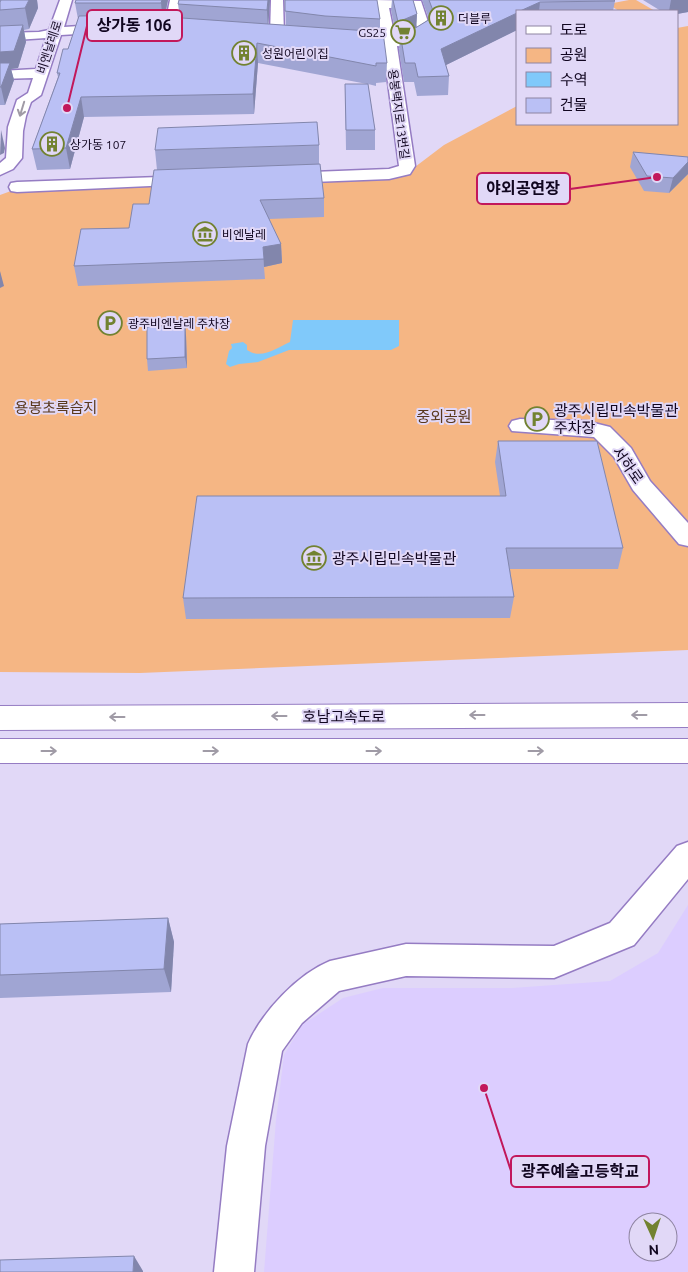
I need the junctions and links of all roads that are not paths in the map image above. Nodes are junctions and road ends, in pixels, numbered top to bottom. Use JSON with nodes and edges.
{"nodes":[{"id":1,"x":66,"y":0,"type":"edge"},
{"id":2,"x":176,"y":0,"type":"edge"},
{"id":3,"x":277,"y":0,"type":"edge"},
{"id":4,"x":381,"y":2,"type":"edge"},
{"id":5,"x":122,"y":28,"type":"edge"},
{"id":6,"x":171,"y":29,"type":"edge"},
{"id":7,"x":54,"y":33,"type":"junction"},
{"id":8,"x":260,"y":35,"type":"edge"},
{"id":9,"x":0,"y":36,"type":"edge"},
{"id":10,"x":278,"y":36,"type":"junction"},
{"id":11,"x":295,"y":38,"type":"edge"},
{"id":12,"x":382,"y":45,"type":"junction"},
{"id":13,"x":41,"y":73,"type":"junction"},
{"id":14,"x":0,"y":75,"type":"edge"},
{"id":15,"x":34,"y":95,"type":"junction"},
{"id":16,"x":36,"y":113,"type":"dead end"},
{"id":17,"x":31,"y":142,"type":"dead end"},
{"id":18,"x":1,"y":170,"type":"edge"},
{"id":19,"x":272,"y":178,"type":"edge"},
{"id":20,"x":204,"y":181,"type":"edge"},
{"id":21,"x":14,"y":185,"type":"junction"},
{"id":22,"x":520,"y":426,"type":"dead end"},
{"id":23,"x":688,"y":538,"type":"edge"},
{"id":24,"x":688,"y":714,"type":"edge"},
{"id":25,"x":0,"y":718,"type":"edge"},
{"id":26,"x":0,"y":751,"type":"edge"},
{"id":27,"x":688,"y":751,"type":"edge"},
{"id":28,"x":688,"y":856,"type":"edge"},
{"id":29,"x":234,"y":1272,"type":"edge"}],
"edges":[{"from":1,"to":7,"type":"street","name":"비엔날레로"},
{"from":2,"to":6,"type":"street"},
{"from":3,"to":10,"type":"street"},
{"from":4,"to":12,"type":"street","name":"용봉택지로13번길"},
{"from":4,"to":12,"type":"street"},
{"from":5,"to":7,"type":"street"},
{"from":7,"to":9,"type":"street"},
{"from":7,"to":13,"type":"street","name":"비엔날레로"},
{"from":8,"to":10,"type":"street"},
{"from":10,"to":11,"type":"street"},
{"from":12,"to":19,"type":"street","name":"용봉택지로13번길"},
{"from":13,"to":14,"type":"street"},
{"from":13,"to":15,"type":"street","name":"비엔날레로"},
{"from":15,"to":16,"type":"street","name":"비엔날레로"},
{"from":15,"to":18,"type":"street","name":"비엔날레로","one_way":true},
{"from":17,"to":21,"type":"street"},
{"from":18,"to":21,"type":"street"},
{"from":20,"to":21,"type":"street"},
{"from":22,"to":23,"type":"street","name":"서하로"},
{"from":24,"to":25,"type":"highway","name":"호남고속도로","one_way":true},
{"from":26,"to":27,"type":"highway","one_way":true},
{"from":28,"to":29,"type":"street"}]}
